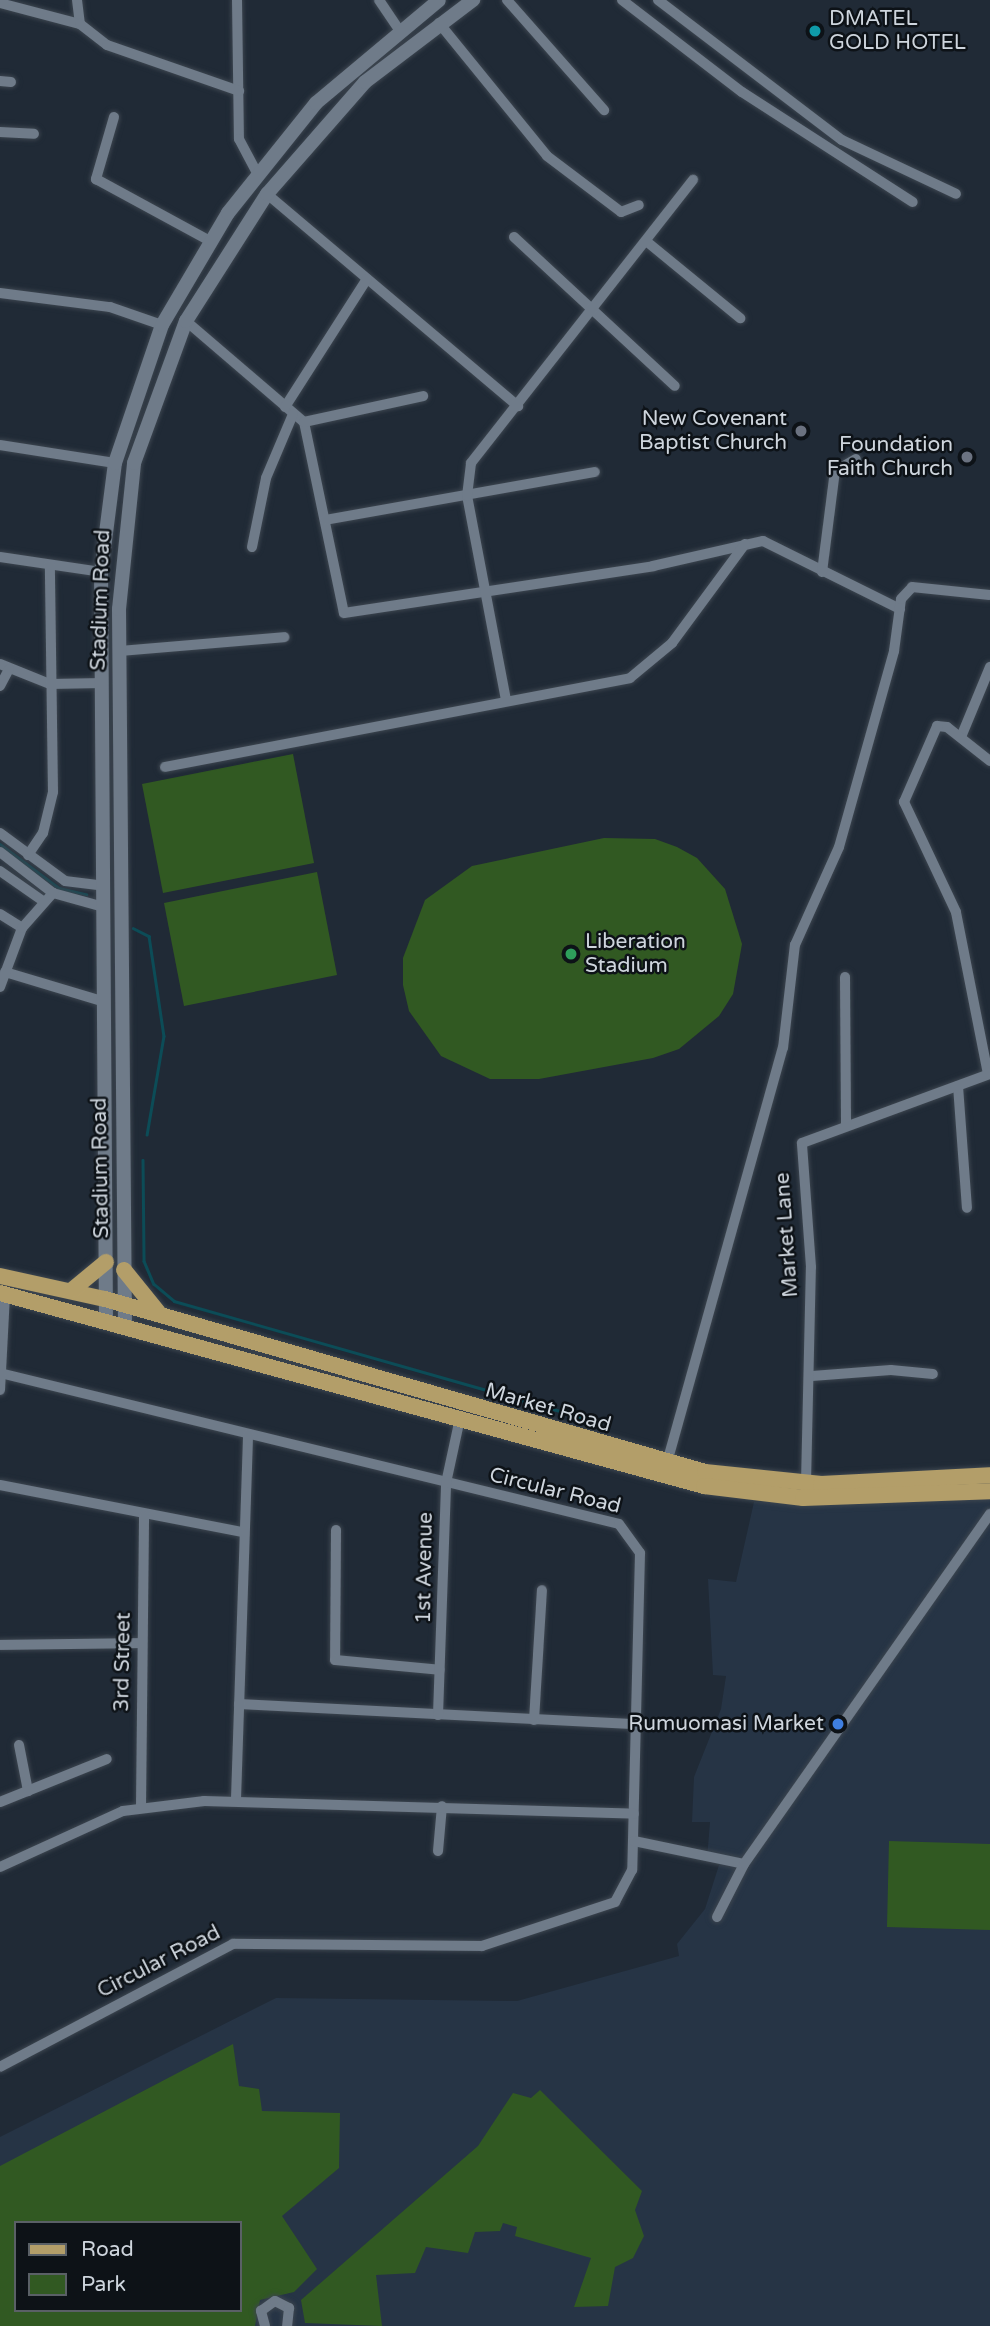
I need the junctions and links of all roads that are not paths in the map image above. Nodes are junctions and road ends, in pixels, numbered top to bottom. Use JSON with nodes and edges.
{"nodes":[{"id":1,"x":77,"y":0,"type":"edge"},
{"id":2,"x":237,"y":0,"type":"edge"},
{"id":3,"x":379,"y":0,"type":"edge"},
{"id":4,"x":439,"y":0,"type":"edge"},
{"id":5,"x":473,"y":0,"type":"edge"},
{"id":6,"x":507,"y":0,"type":"edge"},
{"id":7,"x":622,"y":0,"type":"edge"},
{"id":8,"x":657,"y":0,"type":"edge"},
{"id":9,"x":0,"y":3,"type":"edge"},
{"id":10,"x":439,"y":23,"type":"junction"},
{"id":11,"x":80,"y":24,"type":"junction"},
{"id":12,"x":399,"y":30,"type":"junction"},
{"id":13,"x":239,"y":91,"type":"junction"},
{"id":14,"x":604,"y":110,"type":"dead end"},
{"id":15,"x":114,"y":117,"type":"dead end"},
{"id":16,"x":0,"y":132,"type":"edge"},
{"id":17,"x":34,"y":134,"type":"dead end"},
{"id":18,"x":257,"y":173,"type":"junction"},
{"id":19,"x":693,"y":180,"type":"dead end"},
{"id":20,"x":267,"y":194,"type":"junction"},
{"id":21,"x":956,"y":194,"type":"dead end"},
{"id":22,"x":913,"y":202,"type":"dead end"},
{"id":23,"x":639,"y":205,"type":"dead end"},
{"id":24,"x":514,"y":237,"type":"dead end"},
{"id":25,"x":211,"y":241,"type":"junction"},
{"id":26,"x":646,"y":241,"type":"junction"},
{"id":27,"x":367,"y":279,"type":"junction"},
{"id":28,"x":0,"y":293,"type":"edge"},
{"id":29,"x":591,"y":313,"type":"junction"},
{"id":30,"x":740,"y":318,"type":"dead end"},
{"id":31,"x":186,"y":321,"type":"junction"},
{"id":32,"x":162,"y":325,"type":"junction"},
{"id":33,"x":140,"y":380,"type":"junction"},
{"id":34,"x":675,"y":386,"type":"dead end"},
{"id":35,"x":158,"y":387,"type":"junction"},
{"id":36,"x":423,"y":396,"type":"dead end"},
{"id":37,"x":518,"y":406,"type":"junction"},
{"id":38,"x":289,"y":410,"type":"junction"},
{"id":39,"x":304,"y":422,"type":"junction"},
{"id":40,"x":0,"y":445,"type":"edge"},
{"id":41,"x":856,"y":458,"type":"dead end"},
{"id":42,"x":116,"y":463,"type":"junction"},
{"id":43,"x":596,"y":472,"type":"dead end"},
{"id":44,"x":467,"y":496,"type":"junction"},
{"id":45,"x":325,"y":520,"type":"junction"},
{"id":46,"x":746,"y":544,"type":"junction"},
{"id":47,"x":252,"y":547,"type":"dead end"},
{"id":48,"x":0,"y":557,"type":"edge"},
{"id":49,"x":50,"y":565,"type":"junction"},
{"id":50,"x":101,"y":572,"type":"junction"},
{"id":51,"x":822,"y":572,"type":"junction"},
{"id":52,"x":486,"y":593,"type":"junction"},
{"id":53,"x":990,"y":595,"type":"edge"},
{"id":54,"x":900,"y":609,"type":"junction"},
{"id":55,"x":284,"y":637,"type":"dead end"},
{"id":56,"x":119,"y":651,"type":"junction"},
{"id":57,"x":5,"y":667,"type":"edge"},
{"id":58,"x":990,"y":667,"type":"edge"},
{"id":59,"x":103,"y":682,"type":"junction"},
{"id":60,"x":50,"y":684,"type":"junction"},
{"id":61,"x":0,"y":686,"type":"edge"},
{"id":62,"x":506,"y":701,"type":"junction"},
{"id":63,"x":961,"y":737,"type":"junction"},
{"id":64,"x":990,"y":761,"type":"edge"},
{"id":65,"x":165,"y":766,"type":"dead end"},
{"id":66,"x":0,"y":834,"type":"edge"},
{"id":67,"x":0,"y":852,"type":"edge"},
{"id":68,"x":28,"y":855,"type":"junction"},
{"id":69,"x":0,"y":871,"type":"edge"},
{"id":70,"x":104,"y":886,"type":"junction"},
{"id":71,"x":53,"y":893,"type":"junction"},
{"id":72,"x":43,"y":901,"type":"junction"},
{"id":73,"x":104,"y":907,"type":"junction"},
{"id":74,"x":0,"y":914,"type":"edge"},
{"id":75,"x":22,"y":928,"type":"junction"},
{"id":76,"x":4,"y":964,"type":"edge"},
{"id":77,"x":845,"y":976,"type":"dead end"},
{"id":78,"x":0,"y":987,"type":"edge"},
{"id":79,"x":105,"y":1002,"type":"junction"},
{"id":80,"x":989,"y":1074,"type":"edge"},
{"id":81,"x":958,"y":1086,"type":"junction"},
{"id":82,"x":846,"y":1125,"type":"junction"},
{"id":83,"x":967,"y":1208,"type":"dead end"},
{"id":84,"x":106,"y":1262,"type":"junction"},
{"id":85,"x":124,"y":1270,"type":"junction"},
{"id":86,"x":0,"y":1276,"type":"edge"},
{"id":87,"x":72,"y":1290,"type":"junction"},
{"id":88,"x":2,"y":1294,"type":"edge"},
{"id":89,"x":106,"y":1299,"type":"junction"},
{"id":90,"x":126,"y":1305,"type":"junction"},
{"id":91,"x":160,"y":1314,"type":"junction"},
{"id":92,"x":106,"y":1320,"type":"junction"},
{"id":93,"x":125,"y":1326,"type":"junction"},
{"id":94,"x":0,"y":1373,"type":"edge"},
{"id":95,"x":933,"y":1374,"type":"dead end"},
{"id":96,"x":811,"y":1376,"type":"junction"},
{"id":97,"x":0,"y":1390,"type":"edge"},
{"id":98,"x":459,"y":1423,"type":"junction"},
{"id":99,"x":248,"y":1434,"type":"junction"},
{"id":100,"x":670,"y":1462,"type":"junction"},
{"id":101,"x":651,"y":1475,"type":"junction"},
{"id":102,"x":990,"y":1475,"type":"edge"},
{"id":103,"x":446,"y":1483,"type":"junction"},
{"id":104,"x":806,"y":1483,"type":"junction"},
{"id":105,"x":0,"y":1485,"type":"edge"},
{"id":106,"x":990,"y":1491,"type":"edge"},
{"id":107,"x":990,"y":1514,"type":"edge"},
{"id":108,"x":144,"y":1516,"type":"junction"},
{"id":109,"x":335,"y":1530,"type":"dead end"},
{"id":110,"x":242,"y":1532,"type":"junction"},
{"id":111,"x":542,"y":1590,"type":"dead end"},
{"id":112,"x":142,"y":1643,"type":"junction"},
{"id":113,"x":0,"y":1645,"type":"edge"},
{"id":114,"x":440,"y":1670,"type":"junction"},
{"id":115,"x":239,"y":1704,"type":"junction"},
{"id":116,"x":438,"y":1715,"type":"junction"},
{"id":117,"x":534,"y":1720,"type":"junction"},
{"id":118,"x":636,"y":1724,"type":"junction"},
{"id":119,"x":19,"y":1745,"type":"dead end"},
{"id":120,"x":107,"y":1759,"type":"dead end"},
{"id":121,"x":28,"y":1791,"type":"junction"},
{"id":122,"x":236,"y":1799,"type":"junction"},
{"id":123,"x":0,"y":1802,"type":"edge"},
{"id":124,"x":141,"y":1807,"type":"junction"},
{"id":125,"x":442,"y":1807,"type":"junction"},
{"id":126,"x":634,"y":1814,"type":"junction"},
{"id":127,"x":634,"y":1841,"type":"junction"},
{"id":128,"x":438,"y":1851,"type":"dead end"},
{"id":129,"x":744,"y":1864,"type":"junction"},
{"id":130,"x":0,"y":1867,"type":"edge"},
{"id":131,"x":717,"y":1917,"type":"dead end"},
{"id":132,"x":0,"y":2067,"type":"edge"},
{"id":133,"x":289,"y":2321,"type":"edge"},
{"id":134,"x":265,"y":2326,"type":"edge"},
{"id":135,"x":298,"y":2326,"type":"edge"}],
"edges":[{"from":1,"to":11,"type":"street"},
{"from":2,"to":13,"type":"street"},
{"from":3,"to":12,"type":"street"},
{"from":4,"to":12,"type":"main road","name":"Stadium Road"},
{"from":5,"to":10,"type":"main road","name":"Stadium Road"},
{"from":6,"to":14,"type":"street"},
{"from":7,"to":22,"type":"street"},
{"from":8,"to":21,"type":"street"},
{"from":9,"to":11,"type":"street"},
{"from":10,"to":20,"type":"main road","name":"Stadium Road"},
{"from":10,"to":23,"type":"street"},
{"from":11,"to":13,"type":"street"},
{"from":12,"to":18,"type":"main road","name":"Stadium Road"},
{"from":13,"to":18,"type":"street"},
{"from":15,"to":25,"type":"street"},
{"from":16,"to":17,"type":"street"},
{"from":18,"to":25,"type":"main road","name":"Stadium Road"},
{"from":19,"to":26,"type":"street"},
{"from":20,"to":27,"type":"street"},
{"from":20,"to":31,"type":"main road","name":"Stadium Road"},
{"from":24,"to":29,"type":"street"},
{"from":25,"to":32,"type":"main road","name":"Stadium Road"},
{"from":26,"to":29,"type":"street"},
{"from":26,"to":30,"type":"street"},
{"from":27,"to":37,"type":"street"},
{"from":27,"to":38,"type":"street"},
{"from":28,"to":32,"type":"street"},
{"from":29,"to":34,"type":"street"},
{"from":29,"to":37,"type":"street"},
{"from":31,"to":35,"type":"main road","name":"Stadium Road"},
{"from":31,"to":38,"type":"street"},
{"from":32,"to":33,"type":"main road","name":"Stadium Road"},
{"from":33,"to":35,"type":"main road"},
{"from":33,"to":42,"type":"main road","name":"Stadium Road"},
{"from":35,"to":56,"type":"main road","name":"Stadium Road"},
{"from":36,"to":39,"type":"street"},
{"from":37,"to":44,"type":"street"},
{"from":38,"to":39,"type":"street"},
{"from":38,"to":47,"type":"street"},
{"from":39,"to":45,"type":"street"},
{"from":40,"to":42,"type":"street"},
{"from":41,"to":51,"type":"street"},
{"from":42,"to":50,"type":"main road","name":"Stadium Road"},
{"from":43,"to":44,"type":"street"},
{"from":44,"to":45,"type":"street"},
{"from":44,"to":52,"type":"street"},
{"from":45,"to":52,"type":"street"},
{"from":46,"to":51,"type":"street"},
{"from":46,"to":52,"type":"street"},
{"from":46,"to":62,"type":"street"},
{"from":48,"to":49,"type":"street"},
{"from":49,"to":50,"type":"street"},
{"from":49,"to":60,"type":"street"},
{"from":50,"to":59,"type":"main road","name":"Stadium Road"},
{"from":51,"to":54,"type":"street"},
{"from":52,"to":62,"type":"street"},
{"from":53,"to":54,"type":"street"},
{"from":54,"to":100,"type":"street"},
{"from":55,"to":56,"type":"street"},
{"from":56,"to":85,"type":"main road","name":"Stadium Road"},
{"from":57,"to":60,"type":"street"},
{"from":57,"to":61,"type":"street"},
{"from":58,"to":63,"type":"street"},
{"from":59,"to":60,"type":"street"},
{"from":59,"to":70,"type":"main road","name":"Stadium Road"},
{"from":60,"to":68,"type":"street"},
{"from":62,"to":65,"type":"street"},
{"from":63,"to":64,"type":"street"},
{"from":63,"to":80,"type":"street"},
{"from":66,"to":68,"type":"street"},
{"from":67,"to":71,"type":"street"},
{"from":68,"to":70,"type":"street"},
{"from":69,"to":72,"type":"street"},
{"from":70,"to":73,"type":"main road","name":"Stadium Road"},
{"from":71,"to":72,"type":"street"},
{"from":71,"to":73,"type":"street"},
{"from":72,"to":75,"type":"street"},
{"from":73,"to":79,"type":"main road","name":"Stadium Road"},
{"from":74,"to":75,"type":"street"},
{"from":75,"to":76,"type":"street"},
{"from":76,"to":78,"type":"street"},
{"from":76,"to":79,"type":"street"},
{"from":77,"to":82,"type":"street"},
{"from":79,"to":84,"type":"main road","name":"Stadium Road"},
{"from":80,"to":81,"type":"street","name":"Market Lane"},
{"from":81,"to":82,"type":"street","name":"Market Lane"},
{"from":81,"to":83,"type":"street"},
{"from":82,"to":96,"type":"street","name":"Market Lane"},
{"from":84,"to":87,"type":"main road"},
{"from":84,"to":89,"type":"main road","name":"Stadium Road"},
{"from":85,"to":90,"type":"main road","name":"Stadium Road"},
{"from":85,"to":91,"type":"main road"},
{"from":86,"to":87,"type":"main road","name":"Market Road"},
{"from":87,"to":89,"type":"main road","name":"Market Road"},
{"from":88,"to":92,"type":"main road","name":"Market Road"},
{"from":88,"to":94,"type":"street"},
{"from":89,"to":90,"type":"main road","name":"Market Road"},
{"from":89,"to":92,"type":"main road","name":"Stadium Road"},
{"from":90,"to":91,"type":"main road","name":"Market Road"},
{"from":90,"to":93,"type":"main road","name":"Stadium Road"},
{"from":91,"to":100,"type":"main road","name":"Market Road"},
{"from":92,"to":93,"type":"main road","name":"Market Road"},
{"from":93,"to":98,"type":"main road","name":"Market Road"},
{"from":94,"to":97,"type":"street"},
{"from":94,"to":99,"type":"street","name":"Circular Road"},
{"from":95,"to":96,"type":"street"},
{"from":96,"to":104,"type":"street","name":"Market Lane"},
{"from":98,"to":101,"type":"main road","name":"Market Road"},
{"from":98,"to":103,"type":"street","name":"1st Avenue"},
{"from":99,"to":103,"type":"street","name":"Circular Road"},
{"from":99,"to":110,"type":"street"},
{"from":100,"to":101,"type":"street"},
{"from":100,"to":104,"type":"main road","name":"Market Road"},
{"from":101,"to":106,"type":"main road","name":"Market Road"},
{"from":102,"to":104,"type":"main road","name":"Market Road"},
{"from":103,"to":114,"type":"street","name":"1st Avenue"},
{"from":103,"to":118,"type":"street","name":"Circular Road"},
{"from":105,"to":108,"type":"street"},
{"from":107,"to":129,"type":"street"},
{"from":108,"to":110,"type":"street"},
{"from":108,"to":112,"type":"street","name":"3rd Street"},
{"from":109,"to":114,"type":"street"},
{"from":110,"to":115,"type":"street"},
{"from":111,"to":117,"type":"street"},
{"from":112,"to":113,"type":"street"},
{"from":112,"to":124,"type":"street","name":"3rd Street"},
{"from":114,"to":116,"type":"street","name":"1st Avenue"},
{"from":115,"to":116,"type":"street"},
{"from":115,"to":122,"type":"street"},
{"from":116,"to":117,"type":"street"},
{"from":117,"to":118,"type":"street"},
{"from":118,"to":126,"type":"street","name":"Circular Road"},
{"from":119,"to":121,"type":"street"},
{"from":120,"to":121,"type":"street"},
{"from":121,"to":123,"type":"street"},
{"from":122,"to":124,"type":"street"},
{"from":122,"to":125,"type":"street"},
{"from":124,"to":130,"type":"street"},
{"from":125,"to":126,"type":"street"},
{"from":125,"to":128,"type":"street"},
{"from":126,"to":127,"type":"street","name":"Circular Road"},
{"from":127,"to":129,"type":"street"},
{"from":127,"to":132,"type":"street","name":"Circular Road"},
{"from":129,"to":131,"type":"street"},
{"from":133,"to":134,"type":"street"},
{"from":133,"to":135,"type":"street"}]}
